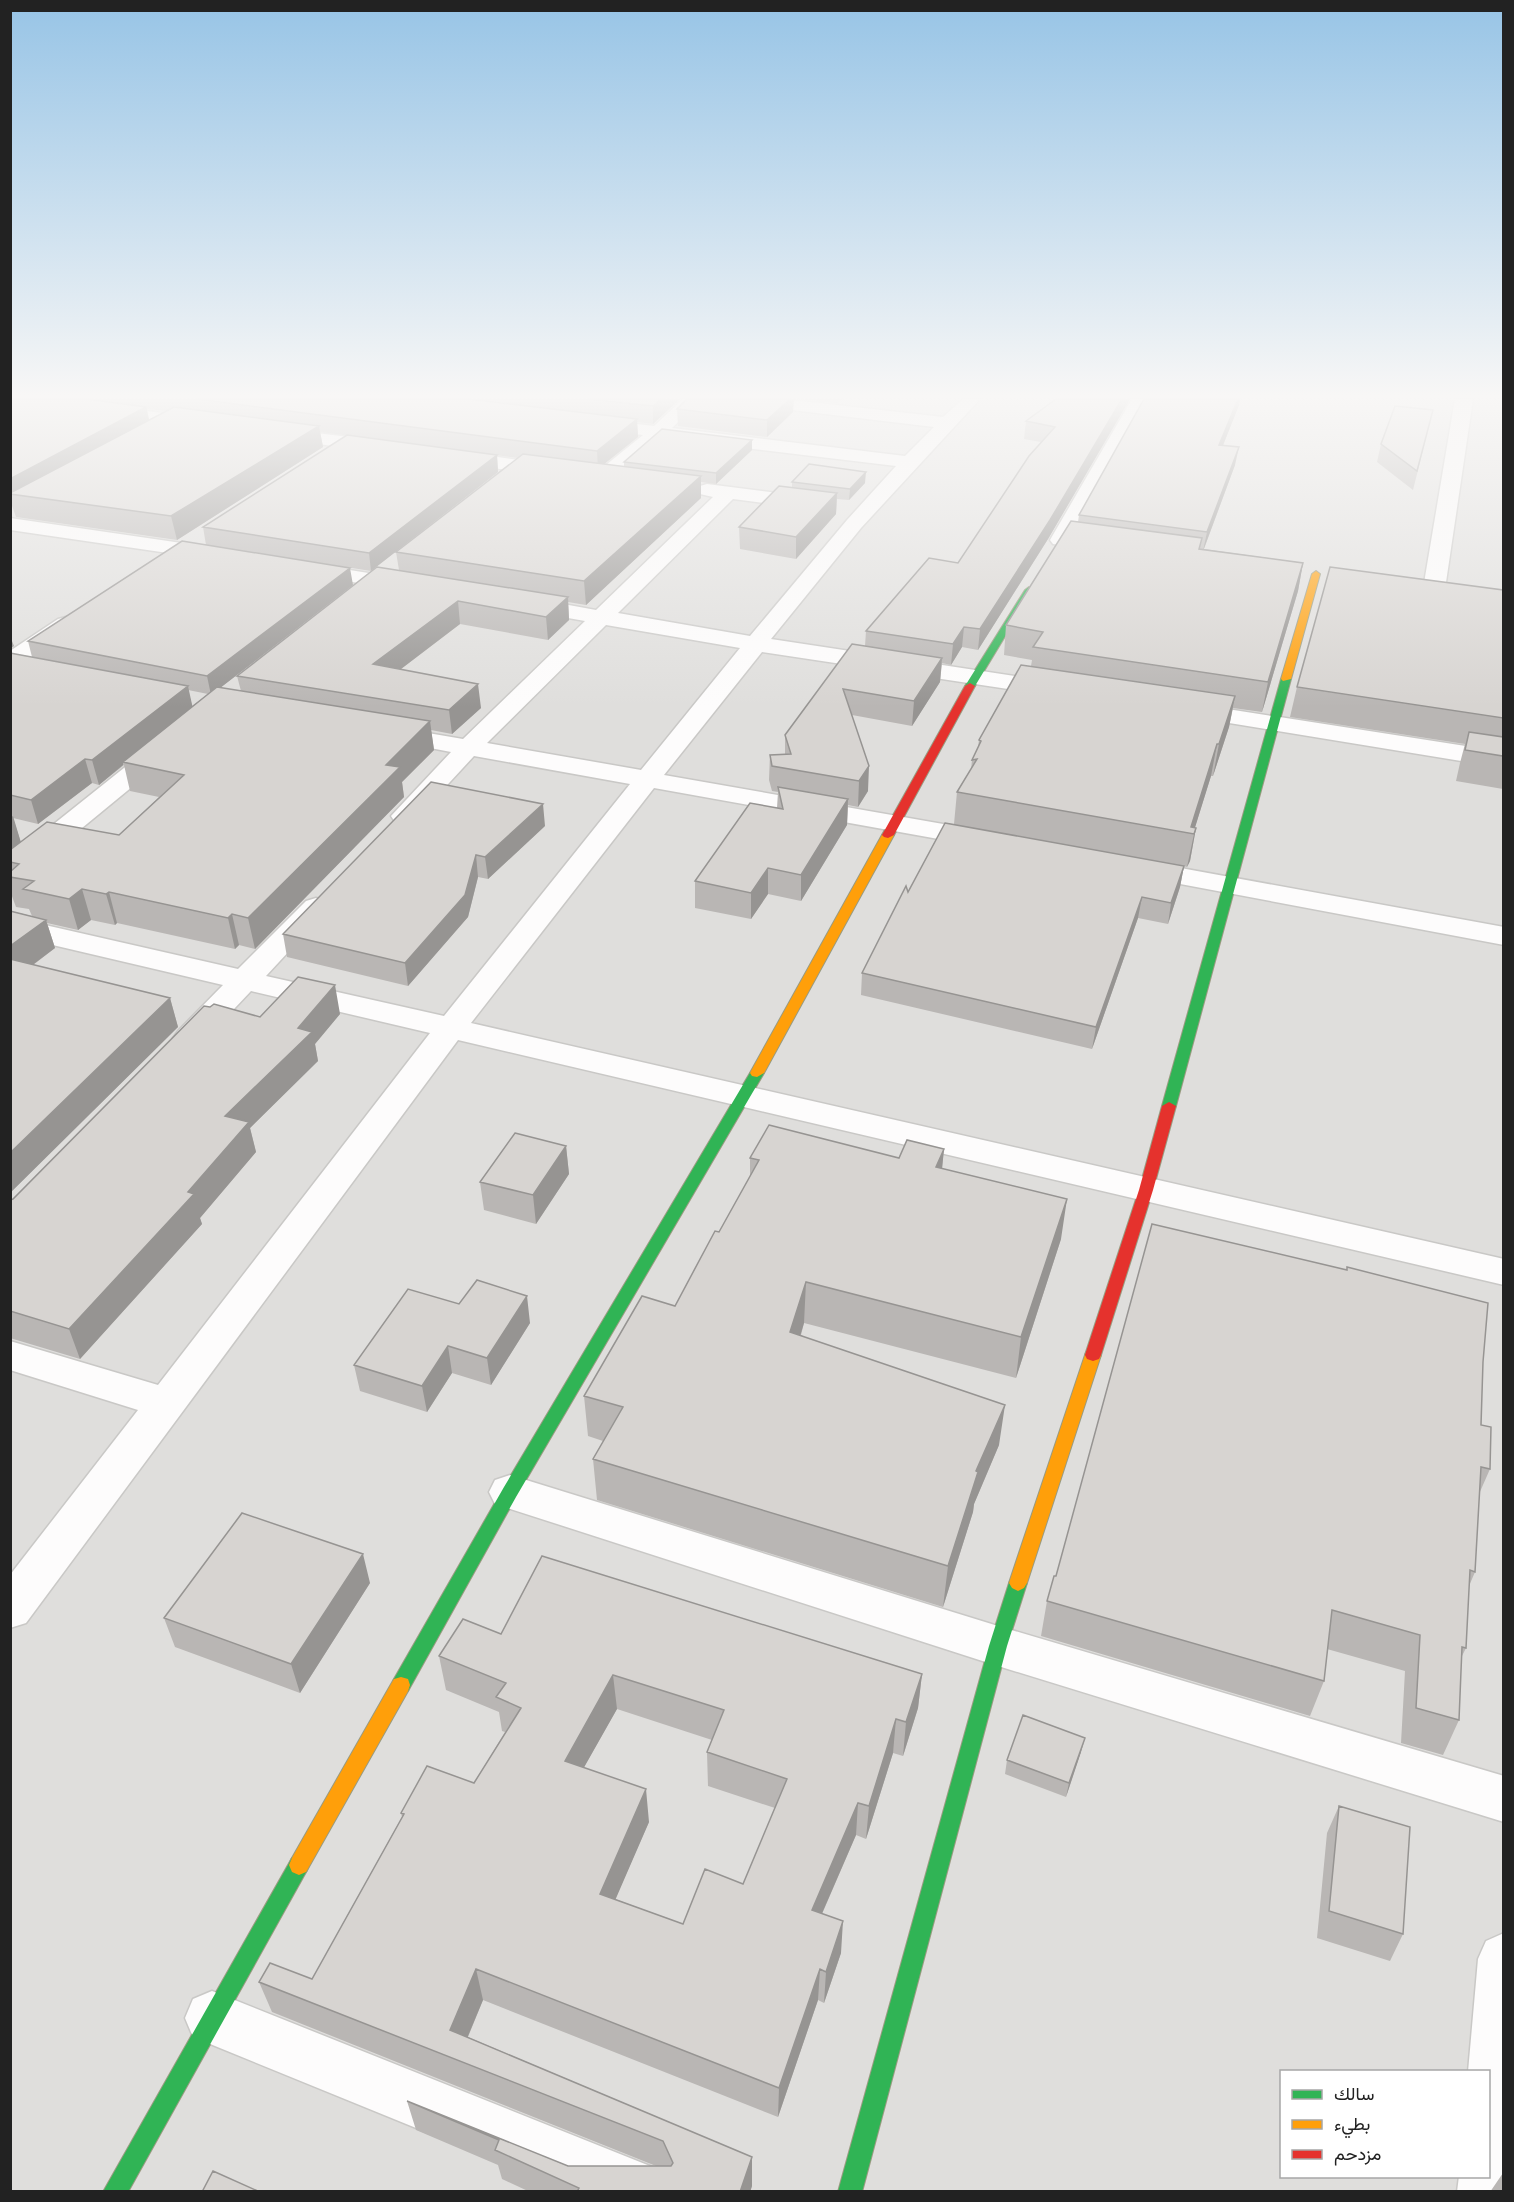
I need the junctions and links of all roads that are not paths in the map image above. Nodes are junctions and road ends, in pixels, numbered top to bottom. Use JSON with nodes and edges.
{"nodes":[{"id":1,"x":719,"y":502,"type":"edge"},
{"id":2,"x":797,"y":502,"type":"edge"},
{"id":3,"x":854,"y":502,"type":"edge"},
{"id":4,"x":1082,"y":502,"type":"edge"},
{"id":5,"x":1448,"y":502,"type":"edge"},
{"id":6,"x":846,"y":508,"type":"junction"},
{"id":7,"x":14,"y":514,"type":"edge"},
{"id":8,"x":210,"y":530,"type":"edge"},
{"id":9,"x":1118,"y":548,"type":"edge"},
{"id":10,"x":181,"y":549,"type":"junction"},
{"id":11,"x":238,"y":558,"type":"edge"},
{"id":12,"x":402,"y":559,"type":"edge"},
{"id":13,"x":154,"y":566,"type":"edge"},
{"id":14,"x":284,"y":566,"type":"edge"},
{"id":15,"x":1293,"y":571,"type":"edge"},
{"id":16,"x":1316,"y":574,"type":"junction"},
{"id":17,"x":1340,"y":577,"type":"edge"},
{"id":18,"x":1036,"y":579,"type":"edge"},
{"id":19,"x":375,"y":580,"type":"junction"},
{"id":20,"x":1410,"y":586,"type":"edge"},
{"id":21,"x":432,"y":589,"type":"edge"},
{"id":22,"x":1434,"y":590,"type":"junction"},
{"id":23,"x":1457,"y":593,"type":"edge"},
{"id":24,"x":356,"y":595,"type":"edge"},
{"id":25,"x":501,"y":600,"type":"edge"},
{"id":26,"x":82,"y":614,"type":"edge"},
{"id":27,"x":603,"y":616,"type":"junction"},
{"id":28,"x":757,"y":644,"type":"junction"},
{"id":29,"x":18,"y":666,"type":"edge"},
{"id":30,"x":976,"y":676,"type":"junction"},
{"id":31,"x":1079,"y":693,"type":"edge"},
{"id":32,"x":1170,"y":708,"type":"edge"},
{"id":33,"x":1273,"y":724,"type":"junction"},
{"id":34,"x":367,"y":729,"type":"edge"},
{"id":35,"x":181,"y":734,"type":"edge"},
{"id":36,"x":470,"y":746,"type":"junction"},
{"id":37,"x":1503,"y":760,"type":"edge"},
{"id":38,"x":648,"y":778,"type":"junction"},
{"id":39,"x":895,"y":823,"type":"junction"},
{"id":40,"x":390,"y":830,"type":"edge"},
{"id":41,"x":1010,"y":844,"type":"edge"},
{"id":42,"x":1113,"y":864,"type":"edge"},
{"id":43,"x":10,"y":873,"type":"edge"},
{"id":44,"x":1228,"y":885,"type":"junction"},
{"id":45,"x":333,"y":889,"type":"edge"},
{"id":46,"x":10,"y":926,"type":"edge"},
{"id":47,"x":1503,"y":936,"type":"edge"},
{"id":48,"x":244,"y":981,"type":"junction"},
{"id":49,"x":450,"y":1027,"type":"junction"},
{"id":50,"x":169,"y":1058,"type":"edge"},
{"id":51,"x":744,"y":1097,"type":"junction"},
{"id":52,"x":1146,"y":1190,"type":"junction"},
{"id":53,"x":1503,"y":1272,"type":"edge"},
{"id":54,"x":10,"y":1355,"type":"edge"},
{"id":55,"x":168,"y":1404,"type":"junction"},
{"id":56,"x":510,"y":1492,"type":"junction"},
{"id":57,"x":10,"y":1610,"type":"edge"},
{"id":58,"x":998,"y":1646,"type":"junction"},
{"id":59,"x":1503,"y":1799,"type":"edge"},
{"id":60,"x":1503,"y":1959,"type":"edge"},
{"id":61,"x":212,"y":2018,"type":"junction"},
{"id":62,"x":1490,"y":2136,"type":"edge"},
{"id":63,"x":116,"y":2192,"type":"edge"},
{"id":64,"x":645,"y":2192,"type":"edge"},
{"id":65,"x":850,"y":2192,"type":"edge"}],
"edges":[{"from":1,"to":27,"type":"street"},
{"from":2,"to":6,"type":"street"},
{"from":3,"to":6,"type":"street"},
{"from":4,"to":9,"type":"street"},
{"from":5,"to":22,"type":"street"},
{"from":6,"to":28,"type":"street"},
{"from":7,"to":10,"type":"street"},
{"from":8,"to":10,"type":"street"},
{"from":10,"to":11,"type":"street"},
{"from":10,"to":13,"type":"street"},
{"from":12,"to":19,"type":"street"},
{"from":14,"to":19,"type":"street"},
{"from":15,"to":16,"type":"street"},
{"from":16,"to":17,"type":"street"},
{"from":16,"to":33,"type":"street"},
{"from":18,"to":30,"type":"street"},
{"from":19,"to":21,"type":"street"},
{"from":19,"to":24,"type":"street"},
{"from":20,"to":22,"type":"street"},
{"from":22,"to":23,"type":"street"},
{"from":25,"to":27,"type":"street"},
{"from":26,"to":29,"type":"street"},
{"from":27,"to":28,"type":"street"},
{"from":27,"to":36,"type":"street"},
{"from":28,"to":30,"type":"street"},
{"from":28,"to":38,"type":"street"},
{"from":30,"to":31,"type":"street"},
{"from":30,"to":39,"type":"street"},
{"from":32,"to":33,"type":"street"},
{"from":33,"to":37,"type":"street"},
{"from":33,"to":44,"type":"street"},
{"from":34,"to":36,"type":"street"},
{"from":35,"to":43,"type":"street"},
{"from":36,"to":38,"type":"street"},
{"from":36,"to":40,"type":"street"},
{"from":38,"to":39,"type":"street"},
{"from":38,"to":49,"type":"street"},
{"from":39,"to":41,"type":"street"},
{"from":39,"to":51,"type":"street"},
{"from":42,"to":44,"type":"street"},
{"from":44,"to":47,"type":"street"},
{"from":44,"to":52,"type":"street"},
{"from":45,"to":48,"type":"street"},
{"from":46,"to":48,"type":"street"},
{"from":48,"to":49,"type":"street"},
{"from":48,"to":50,"type":"street"},
{"from":49,"to":51,"type":"street"},
{"from":49,"to":55,"type":"street"},
{"from":51,"to":52,"type":"street"},
{"from":51,"to":56,"type":"street"},
{"from":52,"to":53,"type":"street"},
{"from":52,"to":58,"type":"street"},
{"from":54,"to":55,"type":"street"},
{"from":55,"to":57,"type":"street"},
{"from":56,"to":58,"type":"street"},
{"from":56,"to":61,"type":"street"},
{"from":58,"to":59,"type":"street"},
{"from":58,"to":65,"type":"street"},
{"from":60,"to":62,"type":"street"},
{"from":61,"to":63,"type":"street"},
{"from":61,"to":64,"type":"street"}]}
